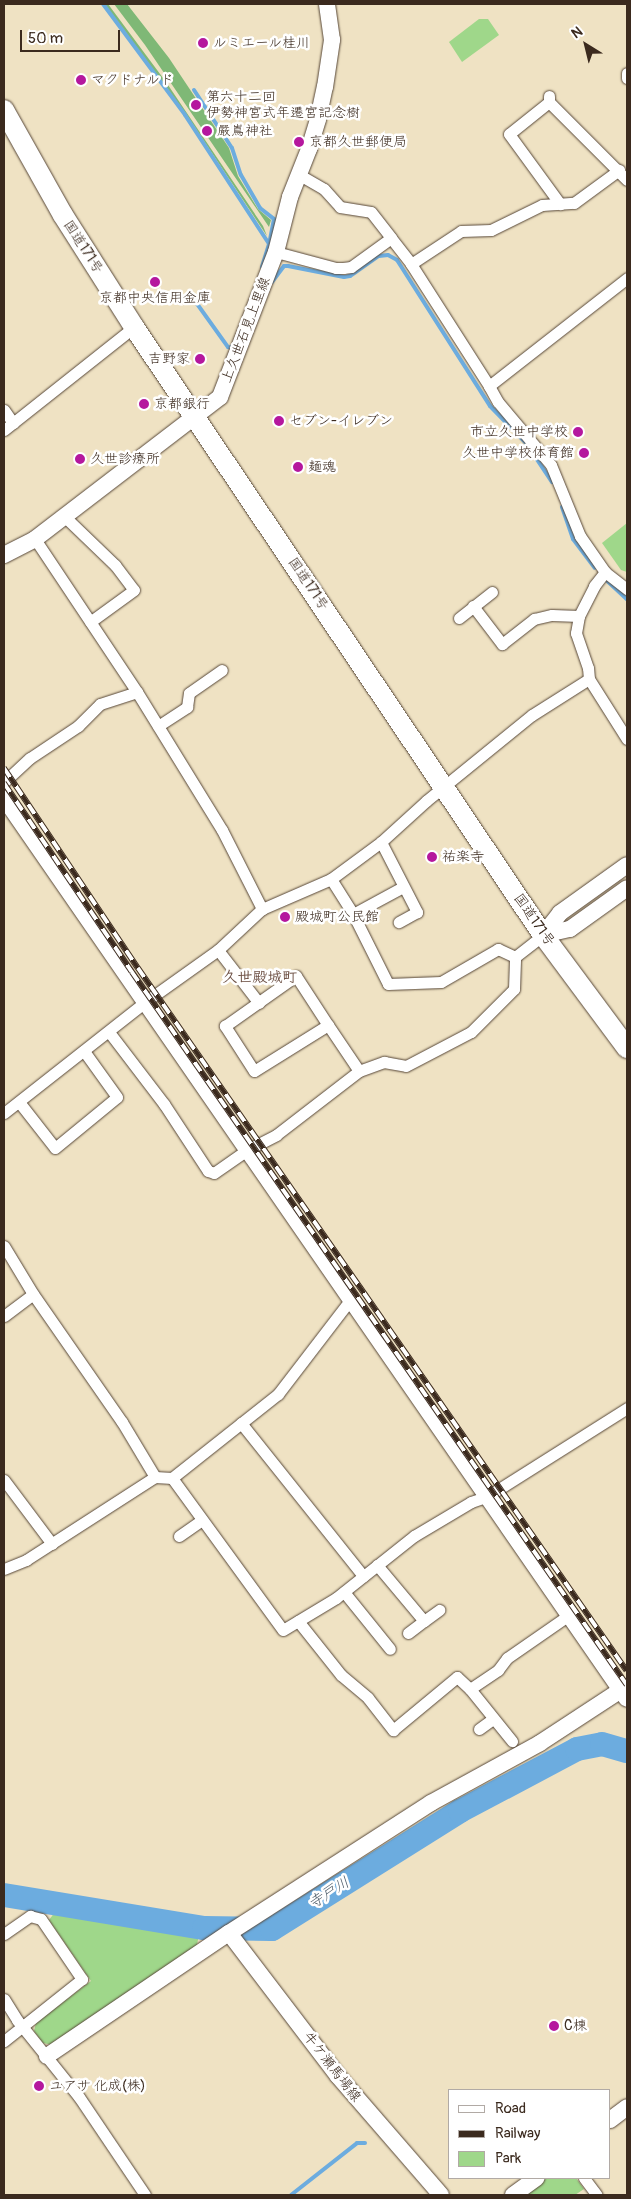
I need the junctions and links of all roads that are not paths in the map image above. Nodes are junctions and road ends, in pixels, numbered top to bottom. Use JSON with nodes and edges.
{"nodes":[{"id":1,"x":327,"y":4,"type":"edge"},
{"id":2,"x":627,"y":73,"type":"edge"},
{"id":3,"x":627,"y":78,"type":"edge"},
{"id":4,"x":4,"y":110,"type":"edge"},
{"id":5,"x":619,"y":170,"type":"junction"},
{"id":6,"x":298,"y":174,"type":"junction"},
{"id":7,"x":627,"y":180,"type":"edge"},
{"id":8,"x":560,"y":204,"type":"junction"},
{"id":9,"x":391,"y":238,"type":"junction"},
{"id":10,"x":276,"y":252,"type":"junction"},
{"id":11,"x":411,"y":264,"type":"junction"},
{"id":12,"x":627,"y":278,"type":"edge"},
{"id":13,"x":134,"y":327,"type":"junction"},
{"id":14,"x":489,"y":386,"type":"junction"},
{"id":15,"x":4,"y":410,"type":"edge"},
{"id":16,"x":195,"y":415,"type":"junction"},
{"id":17,"x":8,"y":427,"type":"edge"},
{"id":18,"x":64,"y":516,"type":"junction"},
{"id":19,"x":35,"y":539,"type":"junction"},
{"id":20,"x":4,"y":555,"type":"edge"},
{"id":21,"x":605,"y":572,"type":"junction"},
{"id":22,"x":627,"y":589,"type":"edge"},
{"id":23,"x":492,"y":592,"type":"dead end"},
{"id":24,"x":474,"y":606,"type":"junction"},
{"id":25,"x":579,"y":616,"type":"junction"},
{"id":26,"x":459,"y":618,"type":"dead end"},
{"id":27,"x":90,"y":622,"type":"junction"},
{"id":28,"x":222,"y":670,"type":"dead end"},
{"id":29,"x":589,"y":679,"type":"junction"},
{"id":30,"x":137,"y":692,"type":"junction"},
{"id":31,"x":158,"y":726,"type":"junction"},
{"id":32,"x":627,"y":739,"type":"edge"},
{"id":33,"x":4,"y":782,"type":"edge"},
{"id":34,"x":444,"y":787,"type":"junction"},
{"id":35,"x":4,"y":798,"type":"edge"},
{"id":36,"x":381,"y":842,"type":"junction"},
{"id":37,"x":627,"y":866,"type":"edge"},
{"id":38,"x":331,"y":879,"type":"junction"},
{"id":39,"x":403,"y":887,"type":"junction"},
{"id":40,"x":627,"y":888,"type":"edge"},
{"id":41,"x":262,"y":909,"type":"junction"},
{"id":42,"x":353,"y":914,"type":"junction"},
{"id":43,"x":399,"y":922,"type":"dead end"},
{"id":44,"x":543,"y":935,"type":"junction"},
{"id":45,"x":218,"y":950,"type":"junction"},
{"id":46,"x":515,"y":957,"type":"junction"},
{"id":47,"x":145,"y":1002,"type":"junction"},
{"id":48,"x":259,"y":1003,"type":"junction"},
{"id":49,"x":328,"y":1024,"type":"junction"},
{"id":50,"x":110,"y":1032,"type":"junction"},
{"id":51,"x":627,"y":1048,"type":"edge"},
{"id":52,"x":84,"y":1052,"type":"junction"},
{"id":53,"x":359,"y":1071,"type":"junction"},
{"id":54,"x":19,"y":1102,"type":"junction"},
{"id":55,"x":4,"y":1113,"type":"edge"},
{"id":56,"x":248,"y":1150,"type":"junction"},
{"id":57,"x":4,"y":1246,"type":"edge"},
{"id":58,"x":33,"y":1294,"type":"junction"},
{"id":59,"x":350,"y":1300,"type":"junction"},
{"id":60,"x":4,"y":1316,"type":"edge"},
{"id":61,"x":627,"y":1408,"type":"edge"},
{"id":62,"x":241,"y":1423,"type":"junction"},
{"id":63,"x":155,"y":1477,"type":"junction"},
{"id":64,"x":172,"y":1478,"type":"junction"},
{"id":65,"x":4,"y":1480,"type":"edge"},
{"id":66,"x":488,"y":1496,"type":"junction"},
{"id":67,"x":202,"y":1520,"type":"junction"},
{"id":68,"x":179,"y":1536,"type":"dead end"},
{"id":69,"x":52,"y":1544,"type":"junction"},
{"id":70,"x":377,"y":1565,"type":"junction"},
{"id":71,"x":5,"y":1567,"type":"edge"},
{"id":72,"x":363,"y":1576,"type":"junction"},
{"id":73,"x":344,"y":1592,"type":"junction"},
{"id":74,"x":439,"y":1610,"type":"dead end"},
{"id":75,"x":570,"y":1615,"type":"junction"},
{"id":76,"x":298,"y":1621,"type":"junction"},
{"id":77,"x":424,"y":1621,"type":"junction"},
{"id":78,"x":408,"y":1633,"type":"dead end"},
{"id":79,"x":390,"y":1649,"type":"dead end"},
{"id":80,"x":470,"y":1690,"type":"junction"},
{"id":81,"x":624,"y":1695,"type":"edge"},
{"id":82,"x":493,"y":1719,"type":"junction"},
{"id":83,"x":479,"y":1729,"type":"dead end"},
{"id":84,"x":512,"y":1741,"type":"dead end"},
{"id":85,"x":229,"y":1933,"type":"junction"},
{"id":86,"x":4,"y":1934,"type":"edge"},
{"id":87,"x":4,"y":1999,"type":"edge"},
{"id":88,"x":23,"y":2027,"type":"junction"},
{"id":89,"x":4,"y":2041,"type":"edge"},
{"id":90,"x":47,"y":2056,"type":"junction"},
{"id":91,"x":627,"y":2107,"type":"edge"},
{"id":92,"x":611,"y":2119,"type":"edge"},
{"id":93,"x":535,"y":2179,"type":"edge"},
{"id":94,"x":585,"y":2179,"type":"edge"},
{"id":95,"x":145,"y":2195,"type":"edge"},
{"id":96,"x":441,"y":2195,"type":"edge"},
{"id":97,"x":513,"y":2195,"type":"edge"},
{"id":98,"x":597,"y":2195,"type":"edge"}],
"edges":[{"from":1,"to":6,"type":"street","name":"上久世石見上里線"},
{"from":2,"to":3,"type":"street"},
{"from":4,"to":13,"type":"highway","name":"国道171号"},
{"from":5,"to":7,"type":"street"},
{"from":5,"to":8,"type":"street"},
{"from":5,"to":8,"type":"street"},
{"from":6,"to":9,"type":"street"},
{"from":6,"to":10,"type":"street","name":"上久世石見上里線"},
{"from":8,"to":11,"type":"street"},
{"from":9,"to":10,"type":"street"},
{"from":9,"to":11,"type":"street"},
{"from":10,"to":16,"type":"street","name":"上久世石見上里線"},
{"from":11,"to":14,"type":"street"},
{"from":12,"to":14,"type":"street"},
{"from":13,"to":16,"type":"highway","name":"国道171号"},
{"from":13,"to":17,"type":"street"},
{"from":14,"to":21,"type":"street"},
{"from":15,"to":17,"type":"street"},
{"from":16,"to":18,"type":"street","name":"上久世石見上里線"},
{"from":16,"to":34,"type":"highway","name":"国道171号"},
{"from":18,"to":19,"type":"street","name":"上久世石見上里線"},
{"from":18,"to":27,"type":"street"},
{"from":19,"to":20,"type":"street","name":"上久世石見上里線"},
{"from":19,"to":27,"type":"street"},
{"from":21,"to":22,"type":"street"},
{"from":21,"to":25,"type":"street"},
{"from":23,"to":24,"type":"street"},
{"from":24,"to":25,"type":"street"},
{"from":24,"to":26,"type":"street"},
{"from":25,"to":29,"type":"street"},
{"from":27,"to":30,"type":"street"},
{"from":28,"to":31,"type":"street"},
{"from":29,"to":32,"type":"street"},
{"from":29,"to":34,"type":"street"},
{"from":30,"to":31,"type":"street"},
{"from":30,"to":33,"type":"street"},
{"from":31,"to":41,"type":"street"},
{"from":34,"to":36,"type":"street"},
{"from":34,"to":44,"type":"highway","name":"国道171号"},
{"from":35,"to":47,"type":"street"},
{"from":36,"to":38,"type":"street"},
{"from":36,"to":39,"type":"street"},
{"from":37,"to":44,"type":"street"},
{"from":38,"to":41,"type":"street"},
{"from":38,"to":42,"type":"street"},
{"from":39,"to":42,"type":"street"},
{"from":39,"to":43,"type":"street"},
{"from":40,"to":44,"type":"street"},
{"from":41,"to":45,"type":"street"},
{"from":42,"to":46,"type":"street"},
{"from":44,"to":46,"type":"street"},
{"from":44,"to":51,"type":"highway","name":"国道171号"},
{"from":45,"to":47,"type":"street"},
{"from":45,"to":48,"type":"street"},
{"from":46,"to":53,"type":"street"},
{"from":47,"to":50,"type":"street"},
{"from":47,"to":56,"type":"street"},
{"from":48,"to":49,"type":"street"},
{"from":48,"to":49,"type":"street"},
{"from":49,"to":53,"type":"street"},
{"from":50,"to":52,"type":"street"},
{"from":50,"to":56,"type":"street"},
{"from":52,"to":54,"type":"street"},
{"from":52,"to":54,"type":"street"},
{"from":53,"to":56,"type":"street"},
{"from":54,"to":55,"type":"street"},
{"from":56,"to":59,"type":"street"},
{"from":57,"to":58,"type":"street"},
{"from":58,"to":60,"type":"street"},
{"from":58,"to":63,"type":"street"},
{"from":59,"to":62,"type":"street"},
{"from":59,"to":66,"type":"street"},
{"from":61,"to":66,"type":"street"},
{"from":62,"to":64,"type":"street"},
{"from":62,"to":72,"type":"street"},
{"from":63,"to":64,"type":"street"},
{"from":63,"to":69,"type":"street"},
{"from":64,"to":67,"type":"street"},
{"from":65,"to":69,"type":"street"},
{"from":66,"to":70,"type":"street"},
{"from":66,"to":75,"type":"street"},
{"from":67,"to":68,"type":"street"},
{"from":67,"to":76,"type":"street"},
{"from":69,"to":71,"type":"street"},
{"from":70,"to":72,"type":"street"},
{"from":70,"to":77,"type":"street"},
{"from":72,"to":73,"type":"street"},
{"from":73,"to":76,"type":"street"},
{"from":73,"to":79,"type":"street"},
{"from":74,"to":77,"type":"street"},
{"from":75,"to":80,"type":"street"},
{"from":75,"to":81,"type":"street"},
{"from":76,"to":80,"type":"street"},
{"from":77,"to":78,"type":"street"},
{"from":80,"to":82,"type":"street"},
{"from":81,"to":85,"type":"street"},
{"from":82,"to":83,"type":"street"},
{"from":82,"to":84,"type":"street"},
{"from":85,"to":90,"type":"street"},
{"from":85,"to":96,"type":"street","name":"牛ケ瀬馬場線"},
{"from":86,"to":88,"type":"street"},
{"from":87,"to":88,"type":"street"},
{"from":88,"to":89,"type":"street"},
{"from":88,"to":90,"type":"street"},
{"from":90,"to":95,"type":"street"},
{"from":91,"to":92,"type":"street"},
{"from":93,"to":97,"type":"street"},
{"from":94,"to":98,"type":"street"}]}
